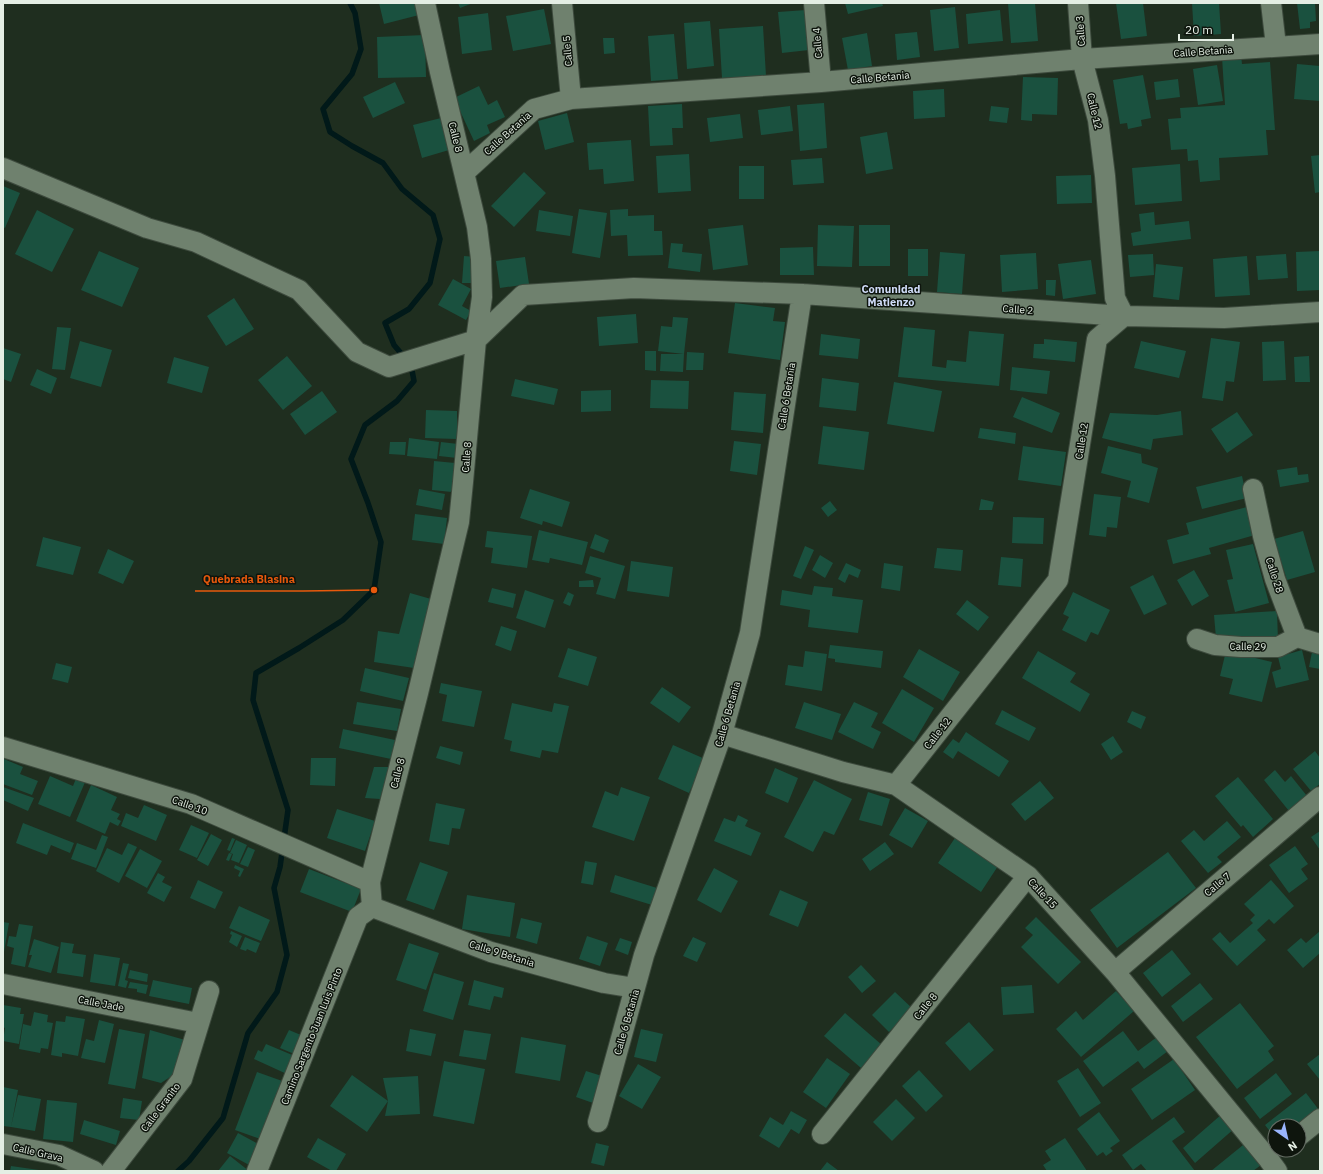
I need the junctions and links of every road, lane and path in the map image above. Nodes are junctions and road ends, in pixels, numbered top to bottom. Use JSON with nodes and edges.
{"nodes":[{"id":1,"x":425,"y":3,"type":"edge"},
{"id":2,"x":562,"y":3,"type":"edge"},
{"id":3,"x":814,"y":3,"type":"edge"},
{"id":4,"x":1078,"y":3,"type":"edge"},
{"id":5,"x":1271,"y":3,"type":"edge"},
{"id":6,"x":1320,"y":44,"type":"edge"},
{"id":7,"x":1276,"y":46,"type":"junction"},
{"id":8,"x":1082,"y":59,"type":"junction"},
{"id":9,"x":821,"y":82,"type":"junction"},
{"id":10,"x":571,"y":99,"type":"junction"},
{"id":11,"x":3,"y":168,"type":"edge"},
{"id":12,"x":464,"y":172,"type":"junction"},
{"id":13,"x":802,"y":294,"type":"junction"},
{"id":14,"x":1320,"y":312,"type":"edge"},
{"id":15,"x":1124,"y":316,"type":"junction"},
{"id":16,"x":476,"y":340,"type":"junction"},
{"id":17,"x":1253,"y":489,"type":"dead end"},
{"id":18,"x":1297,"y":637,"type":"junction"},
{"id":19,"x":1197,"y":639,"type":"dead end"},
{"id":20,"x":1320,"y":644,"type":"edge"},
{"id":21,"x":722,"y":734,"type":"junction"},
{"id":22,"x":3,"y":747,"type":"edge"},
{"id":23,"x":896,"y":784,"type":"junction"},
{"id":24,"x":1320,"y":797,"type":"edge"},
{"id":25,"x":1028,"y":876,"type":"junction"},
{"id":26,"x":370,"y":882,"type":"junction"},
{"id":27,"x":372,"y":907,"type":"junction"},
{"id":28,"x":1115,"y":972,"type":"junction"},
{"id":29,"x":3,"y":984,"type":"edge"},
{"id":30,"x":635,"y":988,"type":"junction"},
{"id":31,"x":209,"y":991,"type":"dead end"},
{"id":32,"x":198,"y":1023,"type":"junction"},
{"id":33,"x":1320,"y":1119,"type":"edge"},
{"id":34,"x":598,"y":1122,"type":"dead end"},
{"id":35,"x":1307,"y":1130,"type":"edge"},
{"id":36,"x":822,"y":1134,"type":"dead end"},
{"id":37,"x":3,"y":1144,"type":"edge"},
{"id":38,"x":1276,"y":1160,"type":"edge"},
{"id":39,"x":94,"y":1171,"type":"edge"},
{"id":40,"x":112,"y":1171,"type":"edge"},
{"id":41,"x":257,"y":1171,"type":"edge"}],
"edges":[{"from":1,"to":12,"type":"street","name":"Calle 8"},
{"from":2,"to":10,"type":"street","name":"Calle 5"},
{"from":3,"to":9,"type":"street","name":"Calle 4"},
{"from":4,"to":8,"type":"street","name":"Calle 3"},
{"from":5,"to":7,"type":"street"},
{"from":6,"to":7,"type":"street","name":"Calle Betania"},
{"from":7,"to":8,"type":"street","name":"Calle Betania"},
{"from":8,"to":9,"type":"street","name":"Calle Betania"},
{"from":8,"to":15,"type":"street","name":"Calle 12"},
{"from":9,"to":10,"type":"street","name":"Calle Betania"},
{"from":10,"to":12,"type":"street","name":"Calle Betania"},
{"from":11,"to":16,"type":"street"},
{"from":12,"to":16,"type":"street","name":"Calle 8"},
{"from":13,"to":15,"type":"street","name":"Calle 2"},
{"from":13,"to":16,"type":"street","name":"Calle 2"},
{"from":13,"to":21,"type":"street","name":"Calle 6 Betania"},
{"from":14,"to":15,"type":"street","name":"Calle 2"},
{"from":15,"to":23,"type":"street","name":"Calle 12"},
{"from":16,"to":26,"type":"street","name":"Calle 8"},
{"from":17,"to":18,"type":"street","name":"Calle 28"},
{"from":18,"to":19,"type":"street","name":"Calle 29"},
{"from":18,"to":20,"type":"street"},
{"from":21,"to":23,"type":"street","name":"Calle 15"},
{"from":21,"to":30,"type":"street","name":"Calle 6 Betania"},
{"from":22,"to":26,"type":"street","name":"Calle 10"},
{"from":23,"to":25,"type":"street","name":"Calle 15"},
{"from":24,"to":28,"type":"street","name":"Calle 7"},
{"from":25,"to":28,"type":"street","name":"Calle 15"},
{"from":25,"to":36,"type":"street","name":"Calle 8"},
{"from":26,"to":27,"type":"street","name":"Calle 8"},
{"from":27,"to":30,"type":"street","name":"Calle 9 Betania"},
{"from":27,"to":41,"type":"street","name":"Camino Sargento Juan Luis Pinto"},
{"from":28,"to":38,"type":"street","name":"Calle 15"},
{"from":29,"to":32,"type":"street","name":"Calle Jade"},
{"from":30,"to":34,"type":"street","name":"Calle 6 Betania"},
{"from":31,"to":32,"type":"street","name":"Calle Granito"},
{"from":32,"to":40,"type":"street","name":"Calle Granito"},
{"from":33,"to":35,"type":"street"},
{"from":37,"to":39,"type":"street","name":"Calle Grava"}]}
